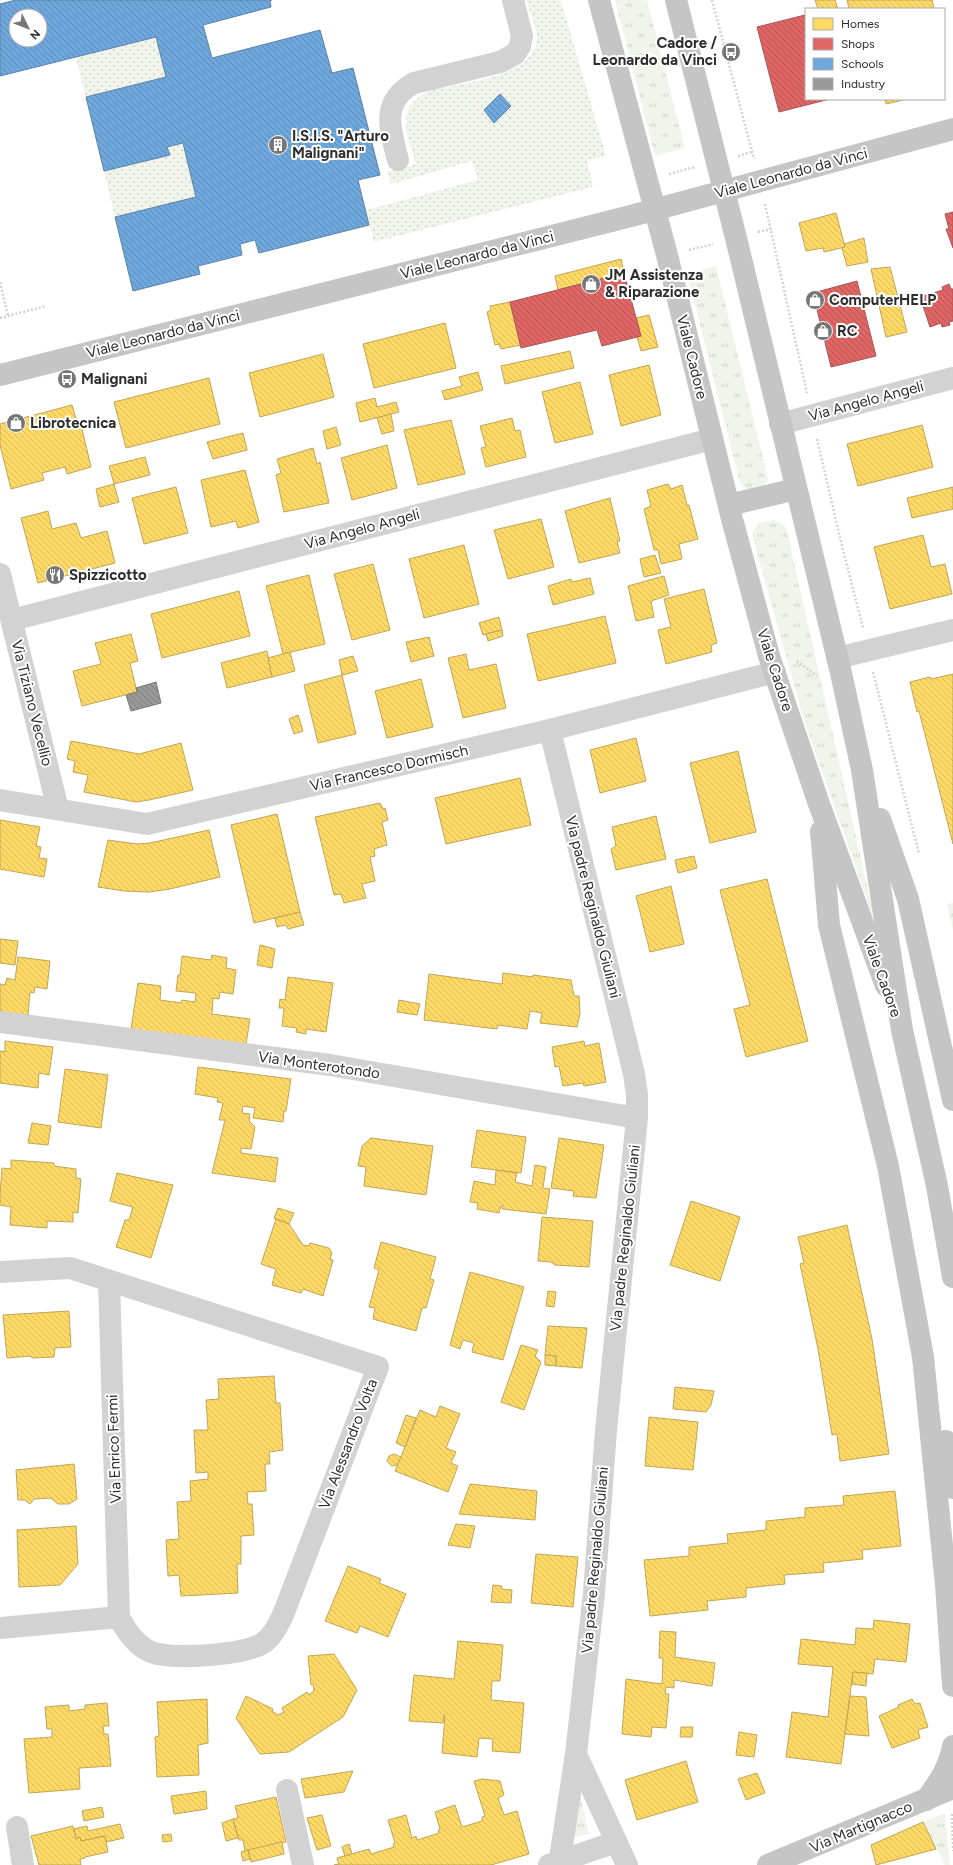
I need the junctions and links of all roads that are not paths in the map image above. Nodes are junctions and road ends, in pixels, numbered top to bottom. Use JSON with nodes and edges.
{"nodes":[{"id":1,"x":513,"y":0,"type":"edge"},
{"id":2,"x":599,"y":0,"type":"edge"},
{"id":3,"x":676,"y":0,"type":"edge"},
{"id":4,"x":953,"y":129,"type":"edge"},
{"id":5,"x":398,"y":160,"type":"dead end"},
{"id":6,"x":724,"y":191,"type":"junction"},
{"id":7,"x":654,"y":209,"type":"junction"},
{"id":8,"x":0,"y":375,"type":"edge"},
{"id":9,"x":953,"y":378,"type":"edge"},
{"id":10,"x":780,"y":424,"type":"junction"},
{"id":11,"x":712,"y":438,"type":"junction"},
{"id":12,"x":798,"y":497,"type":"junction"},
{"id":13,"x":731,"y":512,"type":"junction"},
{"id":14,"x":0,"y":574,"type":"edge"},
{"id":15,"x":12,"y":620,"type":"junction"},
{"id":16,"x":953,"y":630,"type":"edge"},
{"id":17,"x":837,"y":658,"type":"junction"},
{"id":18,"x":775,"y":672,"type":"junction"},
{"id":19,"x":550,"y":730,"type":"junction"},
{"id":20,"x":862,"y":770,"type":"junction"},
{"id":21,"x":0,"y":800,"type":"edge"},
{"id":22,"x":819,"y":804,"type":"junction"},
{"id":23,"x":58,"y":809,"type":"junction"},
{"id":24,"x":0,"y":1022,"type":"edge"},
{"id":25,"x":902,"y":1030,"type":"junction"},
{"id":26,"x":953,"y":1100,"type":"edge"},
{"id":27,"x":636,"y":1118,"type":"junction"},
{"id":28,"x":0,"y":1272,"type":"edge"},
{"id":29,"x":953,"y":1276,"type":"edge"},
{"id":30,"x":109,"y":1281,"type":"junction"},
{"id":31,"x":923,"y":1357,"type":"junction"},
{"id":32,"x":953,"y":1488,"type":"edge"},
{"id":33,"x":949,"y":1580,"type":"edge"},
{"id":34,"x":119,"y":1617,"type":"junction"},
{"id":35,"x":0,"y":1628,"type":"edge"},
{"id":36,"x":953,"y":1686,"type":"edge"},
{"id":37,"x":953,"y":1746,"type":"edge"},
{"id":38,"x":576,"y":1754,"type":"junction"},
{"id":39,"x":287,"y":1790,"type":"dead end"},
{"id":40,"x":952,"y":1799,"type":"edge"},
{"id":41,"x":926,"y":1800,"type":"junction"},
{"id":42,"x":17,"y":1827,"type":"dead end"},
{"id":43,"x":616,"y":1842,"type":"junction"},
{"id":44,"x":555,"y":1864,"type":"edge"},
{"id":45,"x":23,"y":1865,"type":"edge"},
{"id":46,"x":303,"y":1865,"type":"edge"},
{"id":47,"x":627,"y":1865,"type":"edge"},
{"id":48,"x":768,"y":1865,"type":"edge"}],
"edges":[{"from":1,"to":5,"type":"street"},
{"from":2,"to":7,"type":"main road","name":"Viale Cadore"},
{"from":3,"to":6,"type":"main road","name":"Viale Cadore"},
{"from":4,"to":6,"type":"main road","name":"Viale Leonardo da Vinci"},
{"from":6,"to":7,"type":"main road","name":"Viale Leonardo da Vinci"},
{"from":6,"to":10,"type":"main road","name":"Viale Cadore"},
{"from":7,"to":8,"type":"main road","name":"Viale Leonardo da Vinci"},
{"from":7,"to":11,"type":"main road","name":"Viale Cadore"},
{"from":9,"to":10,"type":"street","name":"Via Angelo Angeli"},
{"from":10,"to":12,"type":"main road","name":"Viale Cadore"},
{"from":11,"to":13,"type":"main road","name":"Viale Cadore"},
{"from":11,"to":15,"type":"street","name":"Via Angelo Angeli"},
{"from":12,"to":13,"type":"main road"},
{"from":12,"to":17,"type":"main road","name":"Viale Cadore"},
{"from":13,"to":18,"type":"main road","name":"Viale Cadore"},
{"from":14,"to":15,"type":"street","name":"Via Tiziano Vecellio"},
{"from":15,"to":23,"type":"street","name":"Via Tiziano Vecellio"},
{"from":16,"to":17,"type":"street"},
{"from":17,"to":20,"type":"main road","name":"Viale Cadore"},
{"from":18,"to":19,"type":"street","name":"Via Francesco Dormisch"},
{"from":18,"to":22,"type":"main road","name":"Viale Cadore"},
{"from":19,"to":23,"type":"street","name":"Via Francesco Dormisch"},
{"from":19,"to":27,"type":"street","name":"Via padre Reginaldo Giuliani"},
{"from":20,"to":25,"type":"main road","name":"Viale Cadore"},
{"from":20,"to":26,"type":"main road"},
{"from":21,"to":23,"type":"street","name":"Via Francesco Dormisch"},
{"from":22,"to":25,"type":"main road","name":"Viale Cadore"},
{"from":22,"to":31,"type":"main road"},
{"from":24,"to":27,"type":"street","name":"Via Monterotondo"},
{"from":25,"to":29,"type":"main road"},
{"from":27,"to":38,"type":"street","name":"Via padre Reginaldo Giuliani"},
{"from":28,"to":30,"type":"street","name":"Via Alessandro Volta"},
{"from":30,"to":34,"type":"street","name":"Via Enrico Fermi"},
{"from":30,"to":34,"type":"street","name":"Via Alessandro Volta"},
{"from":31,"to":32,"type":"main road"},
{"from":31,"to":33,"type":"main road"},
{"from":33,"to":36,"type":"main road"},
{"from":34,"to":35,"type":"street"},
{"from":37,"to":41,"type":"main road"},
{"from":38,"to":43,"type":"street"},
{"from":38,"to":44,"type":"street","name":"Via padre Reginaldo Giuliani"},
{"from":39,"to":46,"type":"street"},
{"from":40,"to":41,"type":"main road","name":"Via Martignacco"},
{"from":41,"to":48,"type":"main road","name":"Via Martignacco"},
{"from":42,"to":45,"type":"street"},
{"from":43,"to":44,"type":"street"},
{"from":43,"to":47,"type":"street"}]}
